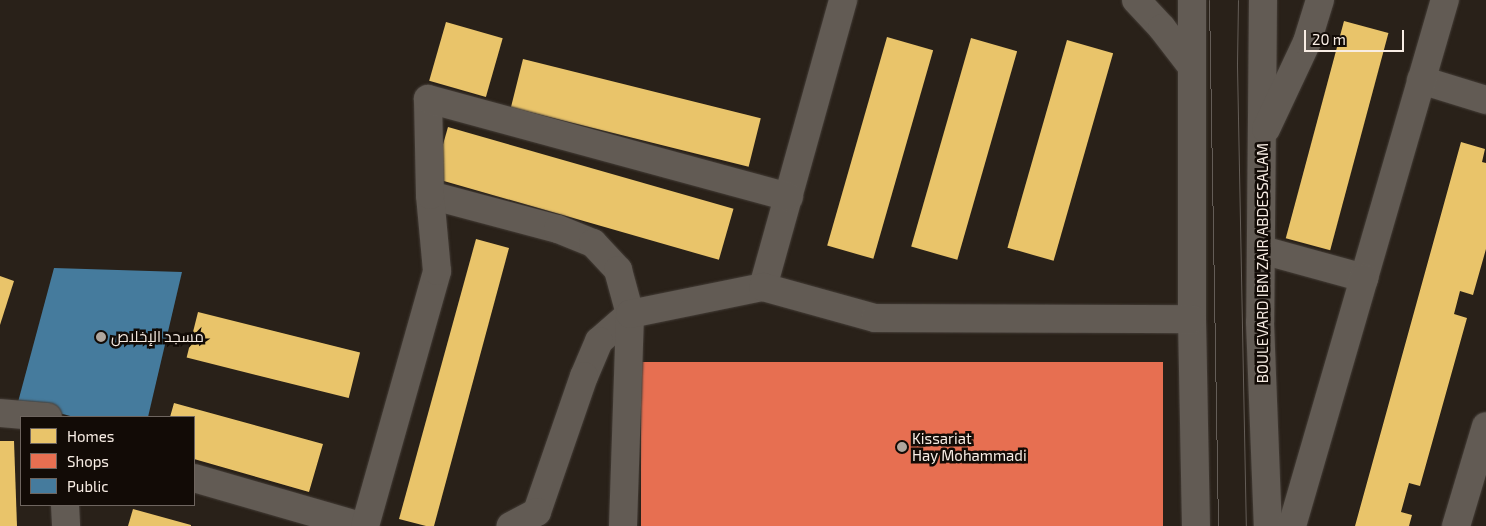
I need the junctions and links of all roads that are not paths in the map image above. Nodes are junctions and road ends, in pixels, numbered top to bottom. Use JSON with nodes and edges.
{"nodes":[{"id":1,"x":842,"y":0,"type":"edge"},
{"id":2,"x":1136,"y":0,"type":"edge"},
{"id":3,"x":1192,"y":0,"type":"edge"},
{"id":4,"x":1264,"y":0,"type":"edge"},
{"id":5,"x":1320,"y":0,"type":"edge"},
{"id":6,"x":1445,"y":0,"type":"edge"},
{"id":7,"x":1192,"y":67,"type":"junction"},
{"id":8,"x":1421,"y":80,"type":"junction"},
{"id":9,"x":1486,"y":100,"type":"edge"},
{"id":10,"x":1263,"y":138,"type":"junction"},
{"id":11,"x":430,"y":195,"type":"junction"},
{"id":12,"x":789,"y":197,"type":"junction"},
{"id":13,"x":1262,"y":250,"type":"junction"},
{"id":14,"x":1364,"y":278,"type":"junction"},
{"id":15,"x":763,"y":287,"type":"junction"},
{"id":16,"x":630,"y":314,"type":"junction"},
{"id":17,"x":1192,"y":319,"type":"junction"},
{"id":18,"x":0,"y":413,"type":"edge"},
{"id":19,"x":36,"y":416,"type":"edge"},
{"id":20,"x":1485,"y":433,"type":"edge"},
{"id":21,"x":195,"y":478,"type":"edge"},
{"id":22,"x":65,"y":506,"type":"edge"},
{"id":23,"x":66,"y":526,"type":"edge"},
{"id":24,"x":360,"y":526,"type":"edge"},
{"id":25,"x":365,"y":526,"type":"edge"},
{"id":26,"x":511,"y":526,"type":"edge"},
{"id":27,"x":623,"y":526,"type":"edge"},
{"id":28,"x":1196,"y":526,"type":"edge"},
{"id":29,"x":1268,"y":526,"type":"edge"},
{"id":30,"x":1292,"y":526,"type":"edge"},
{"id":31,"x":1456,"y":526,"type":"edge"}],
"edges":[{"from":1,"to":12,"type":"street"},
{"from":2,"to":7,"type":"street"},
{"from":3,"to":7,"type":"street"},
{"from":4,"to":10,"type":"street","name":"BOULEVARD IBN ZAIR ABDESSALAM"},
{"from":5,"to":10,"type":"street"},
{"from":6,"to":8,"type":"street"},
{"from":7,"to":17,"type":"street"},
{"from":8,"to":9,"type":"street"},
{"from":8,"to":14,"type":"street"},
{"from":10,"to":13,"type":"street","name":"BOULEVARD IBN ZAIR ABDESSALAM"},
{"from":11,"to":12,"type":"street"},
{"from":11,"to":16,"type":"street"},
{"from":11,"to":25,"type":"street"},
{"from":12,"to":15,"type":"street"},
{"from":13,"to":14,"type":"street"},
{"from":13,"to":29,"type":"street","name":"BOULEVARD IBN ZAIR ABDESSALAM"},
{"from":14,"to":30,"type":"street"},
{"from":15,"to":16,"type":"street"},
{"from":15,"to":17,"type":"street"},
{"from":16,"to":26,"type":"street"},
{"from":16,"to":27,"type":"street"},
{"from":17,"to":28,"type":"street"},
{"from":18,"to":19,"type":"street"},
{"from":20,"to":31,"type":"street"},
{"from":21,"to":24,"type":"street"},
{"from":22,"to":23,"type":"street"}]}
